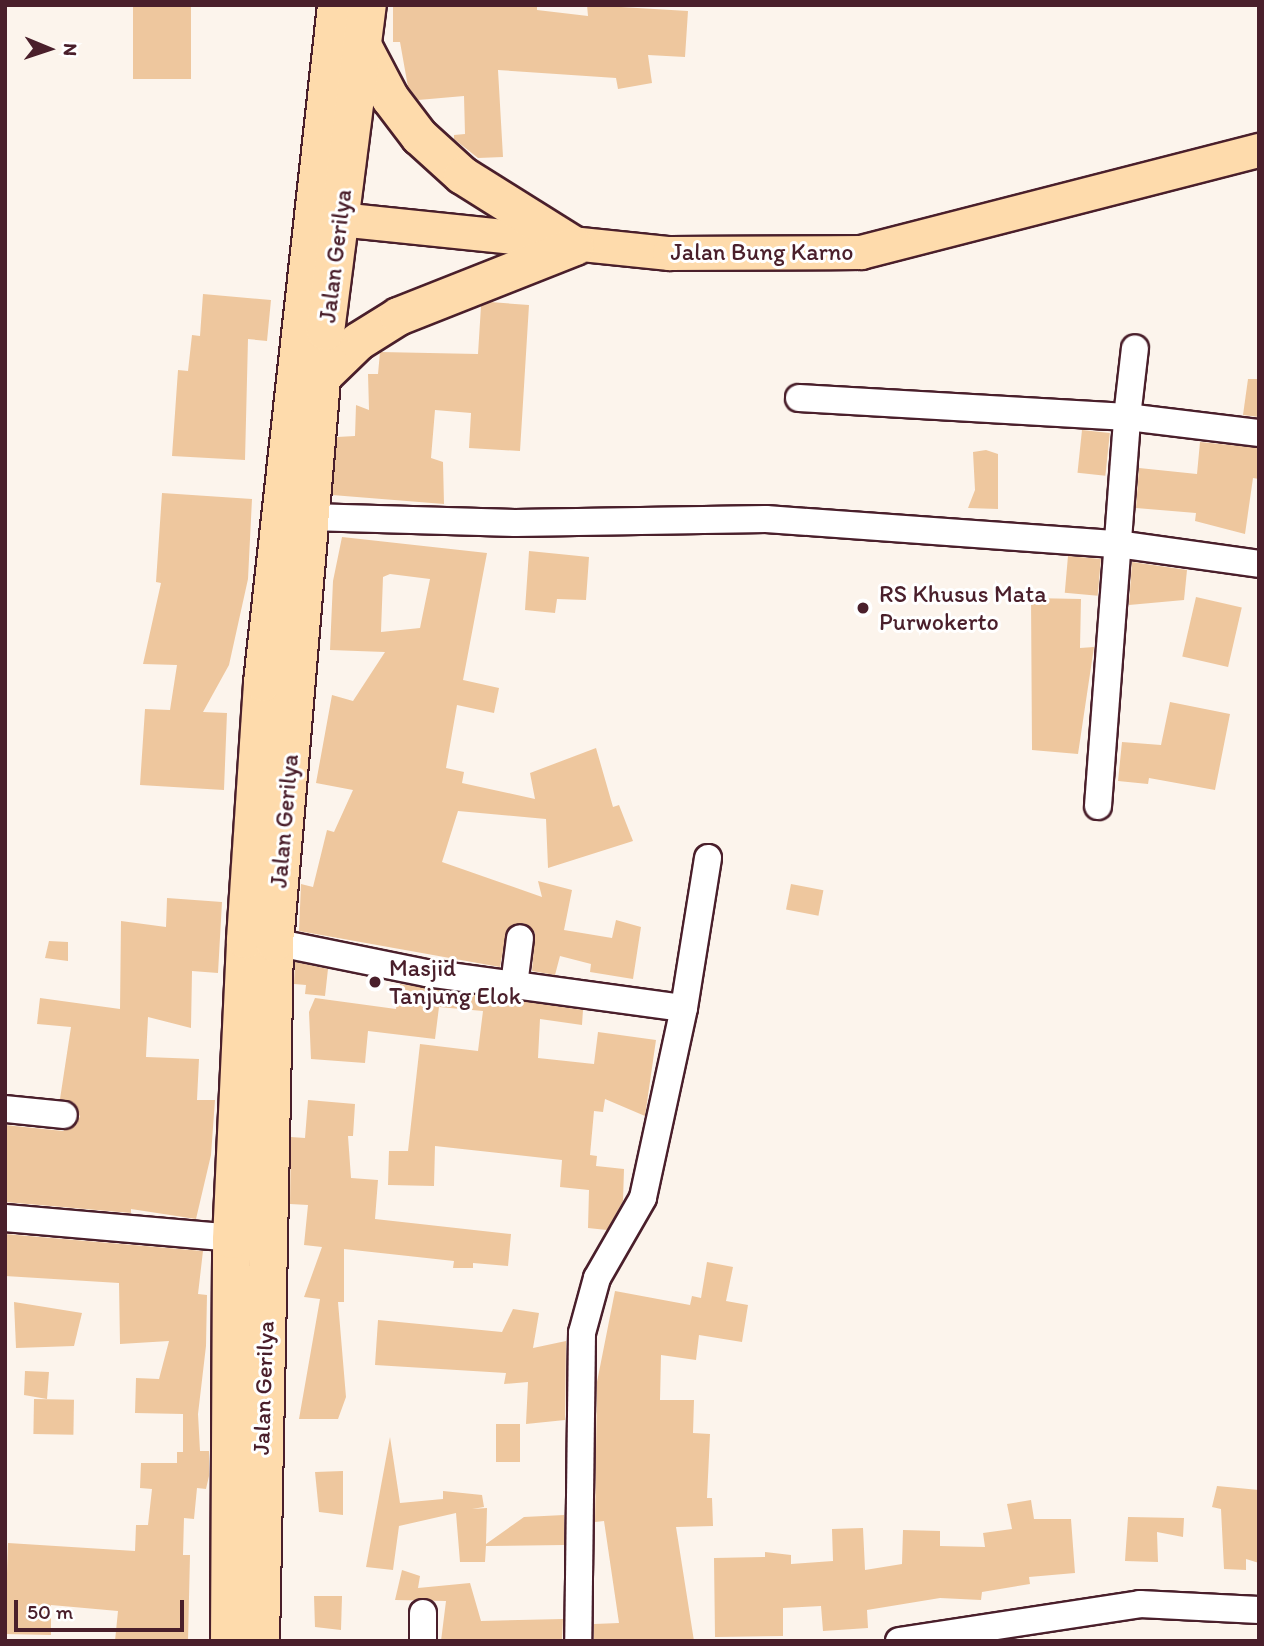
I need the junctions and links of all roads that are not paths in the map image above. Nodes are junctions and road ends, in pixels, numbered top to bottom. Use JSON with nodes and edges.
{"nodes":[{"id":1,"x":335,"y":5,"type":"edge"},
{"id":2,"x":368,"y":5,"type":"edge"},
{"id":3,"x":362,"y":45,"type":"junction"},
{"id":4,"x":1259,"y":150,"type":"edge"},
{"id":5,"x":339,"y":219,"type":"junction"},
{"id":6,"x":575,"y":246,"type":"junction"},
{"id":7,"x":311,"y":330,"type":"junction"},
{"id":8,"x":1135,"y":348,"type":"dead end"},
{"id":9,"x":322,"y":376,"type":"junction"},
{"id":10,"x":799,"y":398,"type":"dead end"},
{"id":11,"x":1127,"y":417,"type":"junction"},
{"id":12,"x":1259,"y":433,"type":"edge"},
{"id":13,"x":309,"y":517,"type":"junction"},
{"id":14,"x":1117,"y":544,"type":"junction"},
{"id":15,"x":1259,"y":564,"type":"edge"},
{"id":16,"x":1098,"y":806,"type":"dead end"},
{"id":17,"x":708,"y":858,"type":"dead end"},
{"id":18,"x":520,"y":938,"type":"dead end"},
{"id":19,"x":274,"y":942,"type":"junction"},
{"id":20,"x":514,"y":985,"type":"junction"},
{"id":21,"x":684,"y":1008,"type":"junction"},
{"id":22,"x":5,"y":1109,"type":"edge"},
{"id":23,"x":64,"y":1115,"type":"dead end"},
{"id":24,"x":5,"y":1218,"type":"edge"},
{"id":25,"x":268,"y":1239,"type":"junction"},
{"id":26,"x":231,"y":1240,"type":"junction"},
{"id":27,"x":1259,"y":1610,"type":"edge"},
{"id":28,"x":423,"y":1612,"type":"dead end"},
{"id":29,"x":229,"y":1641,"type":"edge"},
{"id":30,"x":260,"y":1641,"type":"edge"},
{"id":31,"x":423,"y":1641,"type":"edge"},
{"id":32,"x":578,"y":1641,"type":"edge"},
{"id":33,"x":899,"y":1641,"type":"edge"}],
"edges":[{"from":1,"to":7,"type":"highway","name":"Jalan Gerilya"},
{"from":2,"to":3,"type":"highway","name":"Jalan Gerilya"},
{"from":3,"to":5,"type":"highway","name":"Jalan Gerilya"},
{"from":3,"to":6,"type":"highway"},
{"from":4,"to":6,"type":"main road","name":"Jalan Bung Karno"},
{"from":5,"to":6,"type":"main road","name":"Jalan Bung Karno"},
{"from":5,"to":7,"type":"highway","name":"Jalan Gerilya"},
{"from":6,"to":9,"type":"highway"},
{"from":7,"to":9,"type":"highway","name":"Jalan Gerilya"},
{"from":7,"to":26,"type":"highway","name":"Jalan Gerilya"},
{"from":8,"to":11,"type":"street"},
{"from":9,"to":13,"type":"highway","name":"Jalan Gerilya"},
{"from":10,"to":11,"type":"street"},
{"from":11,"to":12,"type":"street"},
{"from":11,"to":14,"type":"street"},
{"from":13,"to":14,"type":"street"},
{"from":13,"to":19,"type":"highway","name":"Jalan Gerilya"},
{"from":14,"to":15,"type":"street"},
{"from":14,"to":16,"type":"street"},
{"from":17,"to":21,"type":"street"},
{"from":18,"to":20,"type":"street"},
{"from":19,"to":20,"type":"street"},
{"from":19,"to":25,"type":"highway","name":"Jalan Gerilya"},
{"from":20,"to":21,"type":"street"},
{"from":21,"to":32,"type":"street"},
{"from":22,"to":23,"type":"street"},
{"from":24,"to":26,"type":"street"},
{"from":25,"to":26,"type":"street"},
{"from":25,"to":30,"type":"highway","name":"Jalan Gerilya"},
{"from":26,"to":29,"type":"highway","name":"Jalan Gerilya"},
{"from":27,"to":33,"type":"street"},
{"from":28,"to":31,"type":"street"}]}
